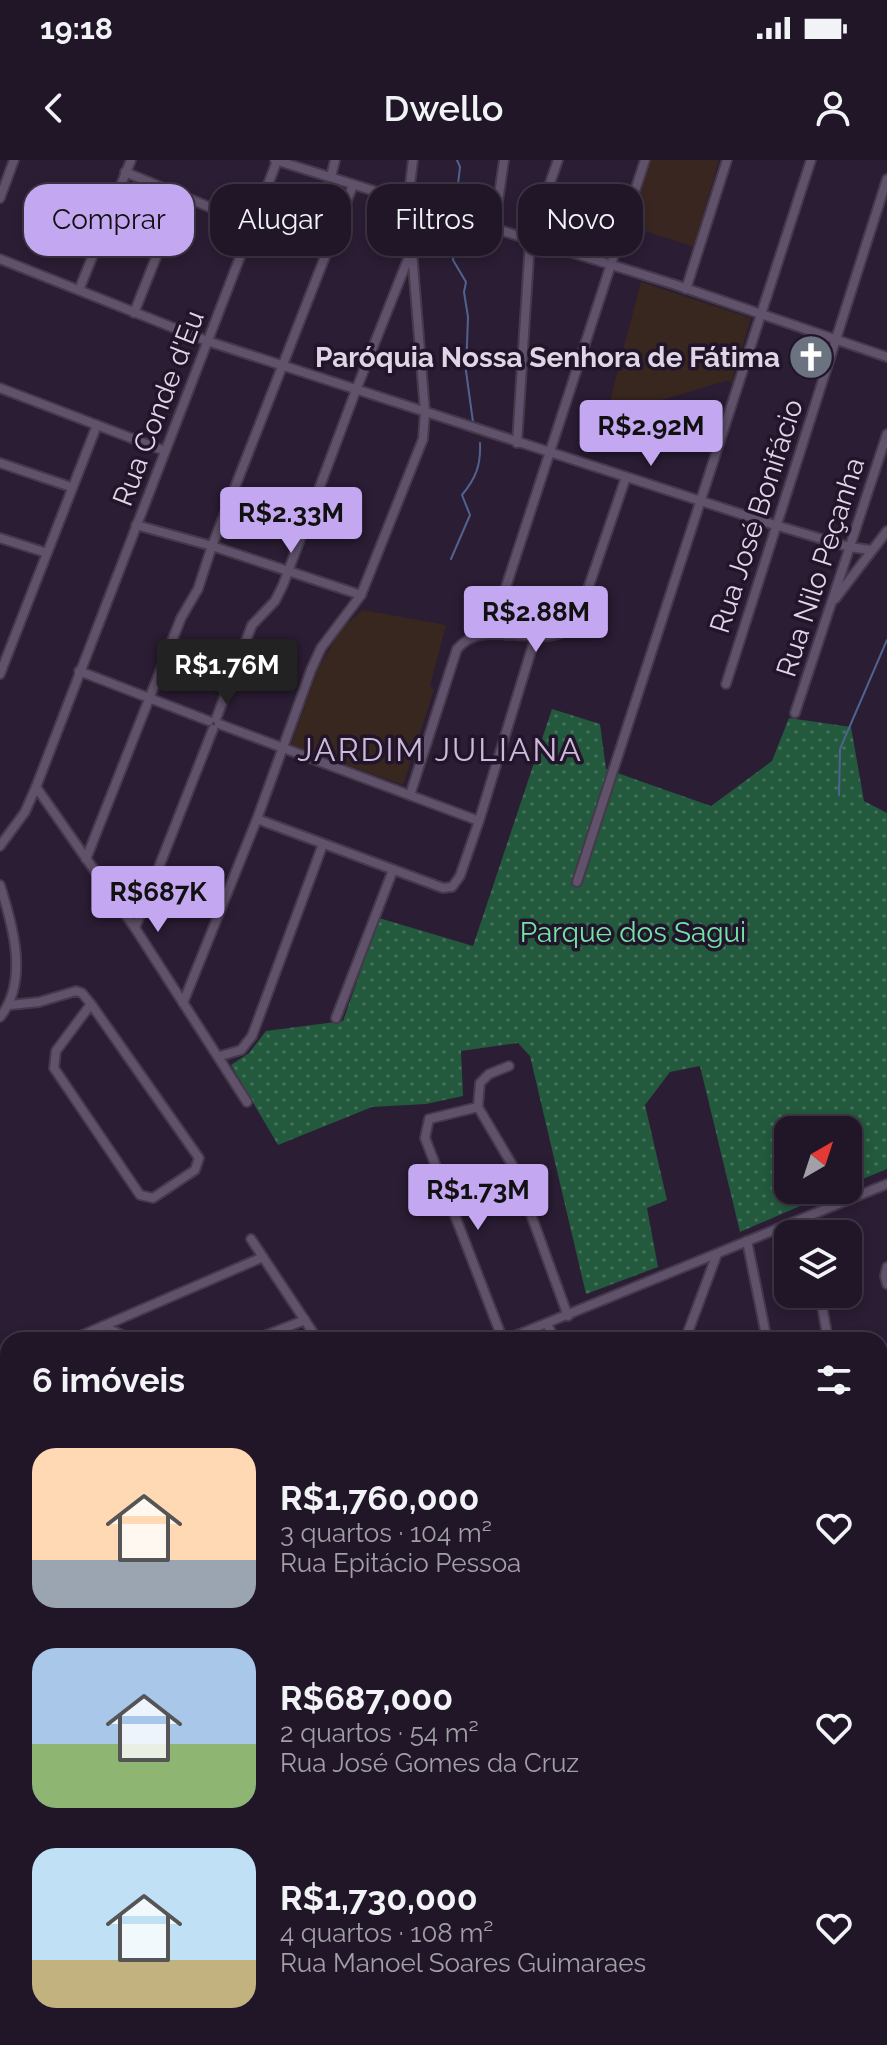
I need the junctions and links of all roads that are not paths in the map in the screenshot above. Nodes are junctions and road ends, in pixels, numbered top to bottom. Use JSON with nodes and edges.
{"nodes":[{"id":1,"x":14,"y":160,"type":"edge"},
{"id":2,"x":131,"y":160,"type":"edge"},
{"id":3,"x":276,"y":160,"type":"edge"},
{"id":4,"x":335,"y":160,"type":"edge"},
{"id":5,"x":413,"y":160,"type":"edge"},
{"id":6,"x":504,"y":160,"type":"edge"},
{"id":7,"x":558,"y":160,"type":"edge"},
{"id":8,"x":645,"y":160,"type":"edge"},
{"id":9,"x":727,"y":160,"type":"edge"},
{"id":10,"x":811,"y":160,"type":"edge"},
{"id":11,"x":125,"y":172,"type":"junction"},
{"id":12,"x":331,"y":177,"type":"junction"},
{"id":13,"x":887,"y":179,"type":"edge"},
{"id":14,"x":151,"y":184,"type":"edge"},
{"id":15,"x":410,"y":184,"type":"edge"},
{"id":16,"x":501,"y":184,"type":"edge"},
{"id":17,"x":550,"y":184,"type":"edge"},
{"id":18,"x":353,"y":185,"type":"junction"},
{"id":19,"x":367,"y":189,"type":"edge"},
{"id":20,"x":0,"y":198,"type":"edge"},
{"id":21,"x":157,"y":256,"type":"edge"},
{"id":22,"x":410,"y":256,"type":"edge"},
{"id":23,"x":410,"y":256,"type":"edge"},
{"id":24,"x":529,"y":256,"type":"edge"},
{"id":25,"x":580,"y":256,"type":"edge"},
{"id":26,"x":0,"y":259,"type":"edge"},
{"id":27,"x":610,"y":265,"type":"junction"},
{"id":28,"x":686,"y":289,"type":"junction"},
{"id":29,"x":79,"y":290,"type":"junction"},
{"id":30,"x":134,"y":313,"type":"junction"},
{"id":31,"x":761,"y":316,"type":"junction"},
{"id":32,"x":836,"y":339,"type":"junction"},
{"id":33,"x":207,"y":341,"type":"junction"},
{"id":34,"x":887,"y":357,"type":"edge"},
{"id":35,"x":282,"y":366,"type":"junction"},
{"id":36,"x":0,"y":388,"type":"edge"},
{"id":37,"x":356,"y":390,"type":"junction"},
{"id":38,"x":425,"y":412,"type":"junction"},
{"id":39,"x":97,"y":425,"type":"junction"},
{"id":40,"x":887,"y":434,"type":"edge"},
{"id":41,"x":517,"y":443,"type":"junction"},
{"id":42,"x":165,"y":451,"type":"junction"},
{"id":43,"x":551,"y":453,"type":"junction"},
{"id":44,"x":0,"y":463,"type":"edge"},
{"id":45,"x":626,"y":477,"type":"junction"},
{"id":46,"x":71,"y":487,"type":"junction"},
{"id":47,"x":700,"y":501,"type":"junction"},
{"id":48,"x":136,"y":525,"type":"junction"},
{"id":49,"x":775,"y":525,"type":"junction"},
{"id":50,"x":887,"y":531,"type":"edge"},
{"id":51,"x":0,"y":538,"type":"edge"},
{"id":52,"x":212,"y":546,"type":"junction"},
{"id":53,"x":849,"y":547,"type":"junction"},
{"id":54,"x":871,"y":550,"type":"junction"},
{"id":55,"x":47,"y":553,"type":"junction"},
{"id":56,"x":288,"y":571,"type":"junction"},
{"id":57,"x":361,"y":595,"type":"junction"},
{"id":58,"x":501,"y":602,"type":"junction"},
{"id":59,"x":829,"y":606,"type":"junction"},
{"id":60,"x":482,"y":634,"type":"junction"},
{"id":61,"x":507,"y":635,"type":"junction"},
{"id":62,"x":535,"y":638,"type":"junction"},
{"id":63,"x":79,"y":671,"type":"junction"},
{"id":64,"x":0,"y":674,"type":"edge"},
{"id":65,"x":726,"y":684,"type":"dead end"},
{"id":66,"x":148,"y":698,"type":"junction"},
{"id":67,"x":795,"y":713,"type":"dead end"},
{"id":68,"x":214,"y":723,"type":"junction"},
{"id":69,"x":282,"y":747,"type":"junction"},
{"id":70,"x":36,"y":787,"type":"junction"},
{"id":71,"x":410,"y":795,"type":"junction"},
{"id":72,"x":257,"y":819,"type":"junction"},
{"id":73,"x":479,"y":821,"type":"junction"},
{"id":74,"x":323,"y":844,"type":"junction"},
{"id":75,"x":0,"y":846,"type":"edge"},
{"id":76,"x":86,"y":859,"type":"junction"},
{"id":77,"x":393,"y":870,"type":"junction"},
{"id":78,"x":577,"y":882,"type":"dead end"},
{"id":79,"x":0,"y":885,"type":"edge"},
{"id":80,"x":135,"y":928,"type":"junction"},
{"id":81,"x":183,"y":1003,"type":"junction"},
{"id":82,"x":91,"y":1004,"type":"junction"},
{"id":83,"x":10,"y":1005,"type":"junction"},
{"id":84,"x":0,"y":1017,"type":"edge"},
{"id":85,"x":336,"y":1018,"type":"dead end"},
{"id":86,"x":220,"y":1056,"type":"junction"},
{"id":87,"x":509,"y":1066,"type":"dead end"},
{"id":88,"x":247,"y":1102,"type":"dead end"},
{"id":89,"x":478,"y":1107,"type":"junction"},
{"id":90,"x":887,"y":1184,"type":"edge"},
{"id":91,"x":806,"y":1218,"type":"joint"},
{"id":92,"x":251,"y":1239,"type":"dead end"},
{"id":93,"x":747,"y":1241,"type":"junction"},
{"id":94,"x":717,"y":1254,"type":"junction"},
{"id":95,"x":263,"y":1257,"type":"junction"},
{"id":96,"x":887,"y":1267,"type":"edge"},
{"id":97,"x":887,"y":1284,"type":"edge"},
{"id":98,"x":822,"y":1308,"type":"edge"},
{"id":99,"x":568,"y":1316,"type":"junction"},
{"id":100,"x":305,"y":1320,"type":"junction"},
{"id":101,"x":547,"y":1324,"type":"junction"},
{"id":102,"x":103,"y":1326,"type":"junction"},
{"id":103,"x":89,"y":1332,"type":"edge"},
{"id":104,"x":115,"y":1332,"type":"edge"},
{"id":105,"x":274,"y":1332,"type":"edge"},
{"id":106,"x":313,"y":1332,"type":"edge"},
{"id":107,"x":501,"y":1332,"type":"edge"},
{"id":108,"x":526,"y":1332,"type":"edge"},
{"id":109,"x":551,"y":1332,"type":"edge"},
{"id":110,"x":688,"y":1332,"type":"edge"},
{"id":111,"x":765,"y":1332,"type":"edge"},
{"id":112,"x":827,"y":1332,"type":"edge"}],
"edges":[{"from":1,"to":20,"type":"street"},
{"from":2,"to":11,"type":"street"},
{"from":3,"to":12,"type":"street"},
{"from":3,"to":33,"type":"street","name":"Rua Conde d'Eu"},
{"from":4,"to":12,"type":"street"},
{"from":5,"to":15,"type":"street"},
{"from":6,"to":16,"type":"street"},
{"from":7,"to":17,"type":"street"},
{"from":8,"to":27,"type":"street"},
{"from":9,"to":28,"type":"street"},
{"from":10,"to":31,"type":"street"},
{"from":11,"to":14,"type":"street"},
{"from":11,"to":29,"type":"street"},
{"from":12,"to":18,"type":"street"},
{"from":13,"to":32,"type":"street","name":"Rua José Bonifácio"},
{"from":18,"to":19,"type":"street"},
{"from":18,"to":35,"type":"street"},
{"from":21,"to":30,"type":"street"},
{"from":22,"to":37,"type":"street"},
{"from":23,"to":38,"type":"street"},
{"from":24,"to":41,"type":"street"},
{"from":25,"to":27,"type":"street"},
{"from":26,"to":29,"type":"street"},
{"from":27,"to":28,"type":"street"},
{"from":27,"to":43,"type":"street"},
{"from":28,"to":31,"type":"street"},
{"from":29,"to":30,"type":"street"},
{"from":30,"to":33,"type":"street"},
{"from":31,"to":32,"type":"street"},
{"from":31,"to":47,"type":"street"},
{"from":32,"to":34,"type":"street"},
{"from":32,"to":49,"type":"street","name":"Rua José Bonifácio"},
{"from":33,"to":35,"type":"street"},
{"from":33,"to":42,"type":"street","name":"Rua Conde d'Eu"},
{"from":35,"to":37,"type":"street"},
{"from":35,"to":52,"type":"street"},
{"from":36,"to":39,"type":"street"},
{"from":37,"to":38,"type":"street"},
{"from":37,"to":56,"type":"street"},
{"from":38,"to":41,"type":"street"},
{"from":38,"to":57,"type":"street"},
{"from":39,"to":42,"type":"street"},
{"from":39,"to":46,"type":"street"},
{"from":40,"to":53,"type":"street","name":"Rua Nilo Peçanha"},
{"from":41,"to":43,"type":"street"},
{"from":42,"to":48,"type":"street","name":"Rua Conde d'Eu"},
{"from":43,"to":45,"type":"street"},
{"from":43,"to":58,"type":"street"},
{"from":44,"to":46,"type":"street"},
{"from":45,"to":47,"type":"street"},
{"from":45,"to":62,"type":"street"},
{"from":46,"to":55,"type":"street"},
{"from":47,"to":49,"type":"street"},
{"from":47,"to":78,"type":"street"},
{"from":48,"to":52,"type":"street"},
{"from":48,"to":63,"type":"street","name":"Rua Conde d'Eu"},
{"from":49,"to":53,"type":"street"},
{"from":49,"to":65,"type":"street","name":"Rua José Bonifácio"},
{"from":50,"to":54,"type":"street"},
{"from":51,"to":55,"type":"street"},
{"from":52,"to":56,"type":"street"},
{"from":52,"to":66,"type":"street"},
{"from":53,"to":54,"type":"street"},
{"from":53,"to":59,"type":"street","name":"Rua Nilo Peçanha"},
{"from":54,"to":59,"type":"street"},
{"from":55,"to":64,"type":"street"},
{"from":56,"to":57,"type":"street"},
{"from":56,"to":68,"type":"street"},
{"from":57,"to":69,"type":"street"},
{"from":58,"to":60,"type":"street"},
{"from":58,"to":61,"type":"street"},
{"from":59,"to":67,"type":"street","name":"Rua Nilo Peçanha"},
{"from":60,"to":61,"type":"street"},
{"from":60,"to":71,"type":"street"},
{"from":61,"to":62,"type":"street"},
{"from":62,"to":73,"type":"street"},
{"from":63,"to":66,"type":"street"},
{"from":63,"to":70,"type":"street","name":"Rua Conde d'Eu"},
{"from":66,"to":68,"type":"street"},
{"from":66,"to":76,"type":"street"},
{"from":68,"to":69,"type":"street"},
{"from":68,"to":80,"type":"street"},
{"from":69,"to":71,"type":"street"},
{"from":69,"to":72,"type":"street"},
{"from":70,"to":75,"type":"street","name":"Rua Conde d'Eu"},
{"from":70,"to":76,"type":"street"},
{"from":71,"to":73,"type":"street"},
{"from":72,"to":74,"type":"street"},
{"from":72,"to":81,"type":"street"},
{"from":73,"to":77,"type":"street"},
{"from":74,"to":77,"type":"street"},
{"from":74,"to":86,"type":"street"},
{"from":76,"to":80,"type":"street"},
{"from":77,"to":85,"type":"street"},
{"from":79,"to":83,"type":"street"},
{"from":80,"to":81,"type":"street"},
{"from":81,"to":86,"type":"street"},
{"from":82,"to":82,"type":"street"},
{"from":82,"to":83,"type":"street"},
{"from":83,"to":84,"type":"street"},
{"from":86,"to":88,"type":"street"},
{"from":87,"to":89,"type":"street"},
{"from":89,"to":99,"type":"street"},
{"from":89,"to":107,"type":"street"},
{"from":90,"to":91,"type":"street"},
{"from":91,"to":93,"type":"street"},
{"from":92,"to":95,"type":"street"},
{"from":93,"to":94,"type":"street"},
{"from":93,"to":111,"type":"street"},
{"from":94,"to":99,"type":"street"},
{"from":94,"to":110,"type":"street"},
{"from":95,"to":100,"type":"street"},
{"from":95,"to":102,"type":"street"},
{"from":96,"to":97,"type":"street"},
{"from":98,"to":112,"type":"street"},
{"from":99,"to":101,"type":"street"},
{"from":100,"to":105,"type":"street"},
{"from":100,"to":106,"type":"street"},
{"from":101,"to":108,"type":"street"},
{"from":101,"to":109,"type":"street"},
{"from":102,"to":103,"type":"street"},
{"from":102,"to":104,"type":"street"}]}
